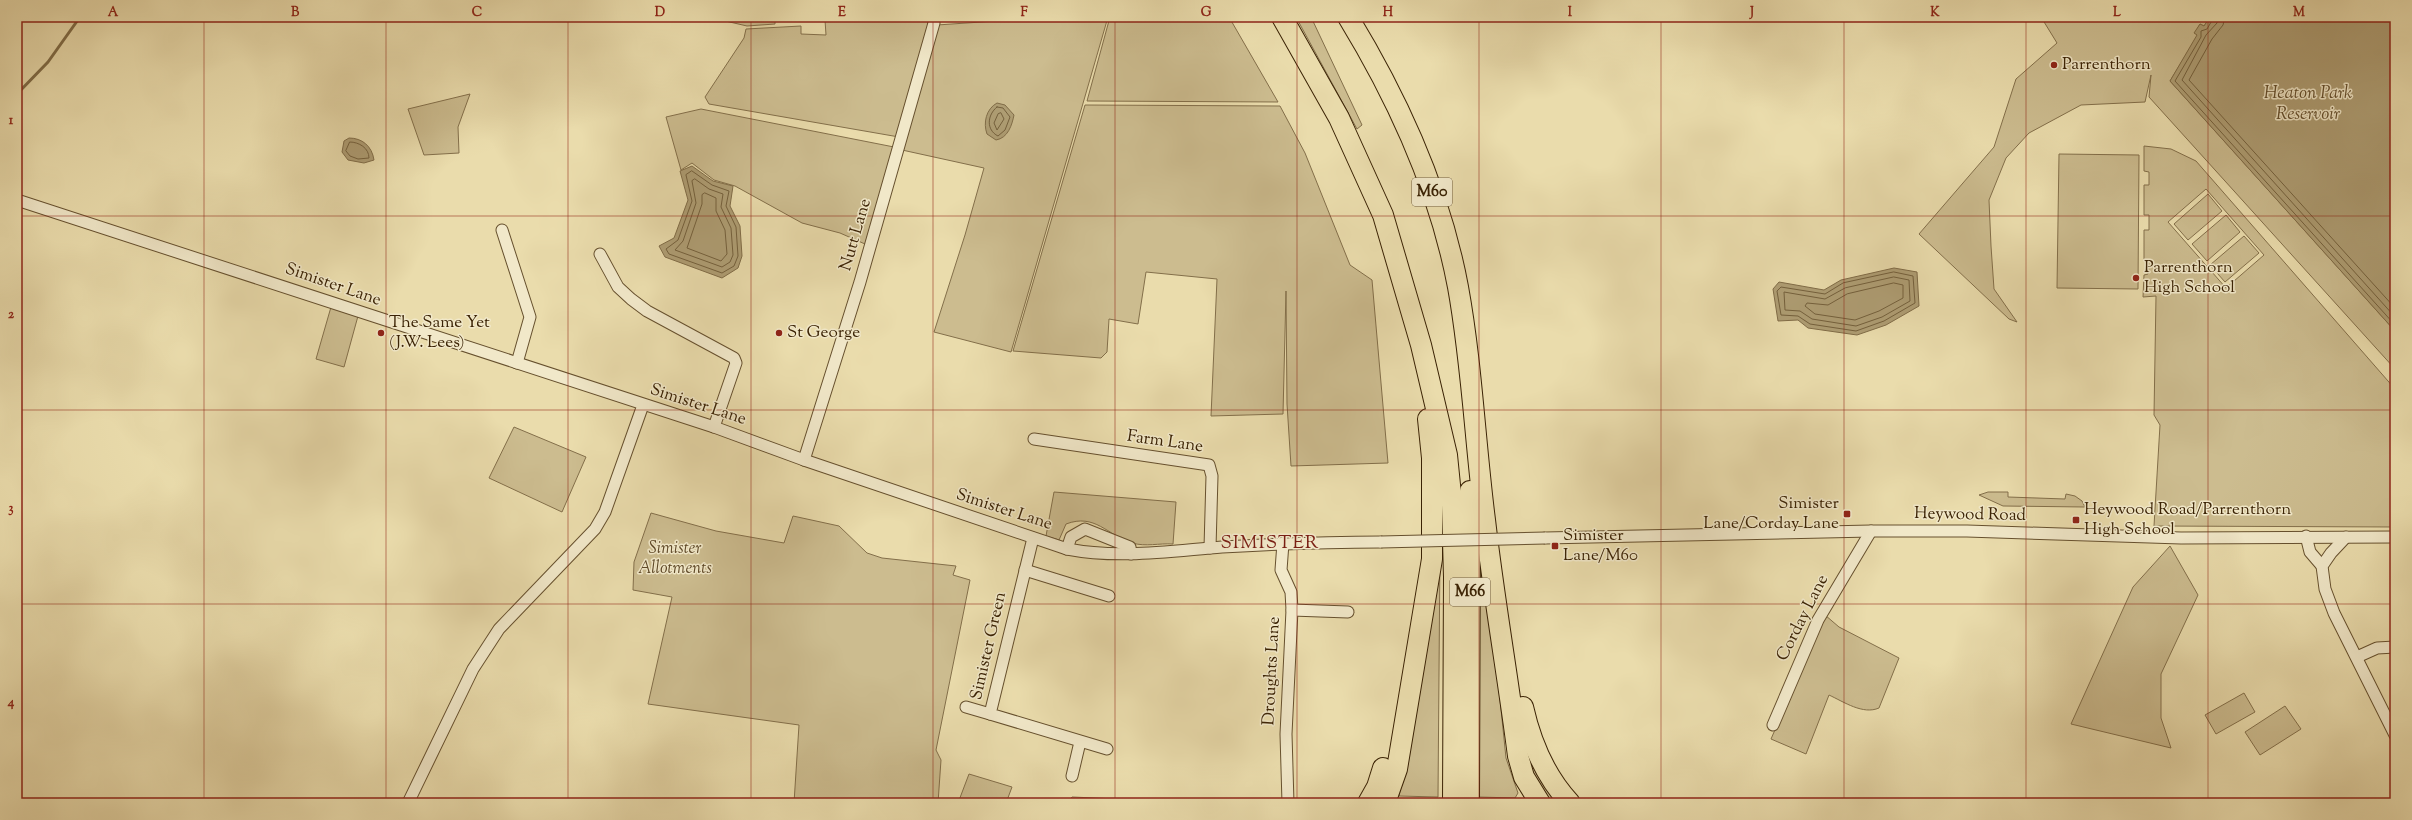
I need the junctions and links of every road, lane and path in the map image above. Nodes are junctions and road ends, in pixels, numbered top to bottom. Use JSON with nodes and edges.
{"nodes":[{"id":1,"x":934,"y":17,"type":"edge"},
{"id":2,"x":1282,"y":17,"type":"edge"},
{"id":3,"x":1348,"y":17,"type":"edge"},
{"id":4,"x":17,"y":200,"type":"edge"},
{"id":5,"x":502,"y":230,"type":"dead end"},
{"id":6,"x":600,"y":254,"type":"dead end"},
{"id":7,"x":1421,"y":345,"type":"junction"},
{"id":8,"x":517,"y":363,"type":"junction"},
{"id":9,"x":1470,"y":381,"type":"junction"},
{"id":10,"x":643,"y":405,"type":"junction"},
{"id":11,"x":714,"y":427,"type":"junction"},
{"id":12,"x":1034,"y":439,"type":"dead end"},
{"id":13,"x":804,"y":460,"type":"junction"},
{"id":14,"x":1871,"y":530,"type":"junction"},
{"id":15,"x":2306,"y":536,"type":"junction"},
{"id":16,"x":2346,"y":537,"type":"junction"},
{"id":17,"x":2395,"y":537,"type":"edge"},
{"id":18,"x":1033,"y":538,"type":"junction"},
{"id":19,"x":1545,"y":538,"type":"joint"},
{"id":20,"x":1283,"y":543,"type":"junction"},
{"id":21,"x":1210,"y":548,"type":"junction"},
{"id":22,"x":1067,"y":549,"type":"junction"},
{"id":23,"x":1131,"y":554,"type":"junction"},
{"id":24,"x":1489,"y":555,"type":"junction"},
{"id":25,"x":2322,"y":566,"type":"junction"},
{"id":26,"x":1025,"y":570,"type":"junction"},
{"id":27,"x":1109,"y":596,"type":"dead end"},
{"id":28,"x":1292,"y":610,"type":"junction"},
{"id":29,"x":1348,"y":612,"type":"dead end"},
{"id":30,"x":1424,"y":615,"type":"junction"},
{"id":31,"x":2395,"y":647,"type":"edge"},
{"id":32,"x":2357,"y":657,"type":"junction"},
{"id":33,"x":966,"y":707,"type":"dead end"},
{"id":34,"x":990,"y":714,"type":"junction"},
{"id":35,"x":1773,"y":725,"type":"dead end"},
{"id":36,"x":2395,"y":735,"type":"edge"},
{"id":37,"x":1080,"y":742,"type":"junction"},
{"id":38,"x":1107,"y":749,"type":"dead end"},
{"id":39,"x":1072,"y":776,"type":"dead end"},
{"id":40,"x":408,"y":803,"type":"edge"},
{"id":41,"x":1288,"y":803,"type":"edge"},
{"id":42,"x":1368,"y":803,"type":"edge"},
{"id":43,"x":1385,"y":803,"type":"edge"},
{"id":44,"x":1453,"y":803,"type":"edge"},
{"id":45,"x":1468,"y":803,"type":"edge"},
{"id":46,"x":1540,"y":803,"type":"edge"},
{"id":47,"x":1570,"y":803,"type":"edge"}],
"edges":[{"from":1,"to":13,"type":"street","name":"Nutt Lane"},
{"from":2,"to":7,"type":"highway"},
{"from":3,"to":9,"type":"highway","number":"M60"},
{"from":4,"to":8,"type":"street","name":"Simister Lane"},
{"from":5,"to":8,"type":"street"},
{"from":6,"to":11,"type":"street"},
{"from":7,"to":30,"type":"highway"},
{"from":7,"to":44,"type":"highway","number":"M66"},
{"from":8,"to":10,"type":"street","name":"Simister Lane"},
{"from":9,"to":24,"type":"highway"},
{"from":9,"to":45,"type":"highway","number":"M66"},
{"from":10,"to":11,"type":"street","name":"Simister Lane"},
{"from":10,"to":40,"type":"street"},
{"from":11,"to":13,"type":"street","name":"Simister Lane"},
{"from":12,"to":21,"type":"street","name":"Farm Lane"},
{"from":13,"to":18,"type":"street","name":"Simister Lane"},
{"from":14,"to":15,"type":"street","name":"Heywood Road"},
{"from":14,"to":19,"type":"street","name":"Heywood Road"},
{"from":14,"to":35,"type":"street","name":"Corday Lane"},
{"from":15,"to":16,"type":"street","name":"Heywood Road"},
{"from":15,"to":25,"type":"street"},
{"from":16,"to":17,"type":"street","name":"Heywood Road"},
{"from":16,"to":25,"type":"street"},
{"from":18,"to":22,"type":"street","name":"Simister Lane"},
{"from":18,"to":26,"type":"street","name":"Simister Green"},
{"from":19,"to":20,"type":"street","name":"Simister Lane","bridge":true},
{"from":20,"to":21,"type":"street","name":"Simister Lane"},
{"from":20,"to":28,"type":"street","name":"Droughts Lane"},
{"from":21,"to":23,"type":"street","name":"Simister Lane"},
{"from":22,"to":23,"type":"street","name":"Simister Lane"},
{"from":22,"to":23,"type":"street"},
{"from":24,"to":46,"type":"highway"},
{"from":24,"to":47,"type":"highway"},
{"from":25,"to":32,"type":"street"},
{"from":26,"to":27,"type":"street"},
{"from":26,"to":34,"type":"street","name":"Simister Green"},
{"from":28,"to":29,"type":"street"},
{"from":28,"to":41,"type":"street","name":"Droughts Lane"},
{"from":30,"to":42,"type":"highway"},
{"from":30,"to":43,"type":"highway"},
{"from":31,"to":32,"type":"street"},
{"from":32,"to":36,"type":"street"},
{"from":33,"to":34,"type":"street"},
{"from":34,"to":37,"type":"street","name":"Simister Green"},
{"from":37,"to":38,"type":"street","name":"Simister Green"},
{"from":37,"to":39,"type":"street"}]}
